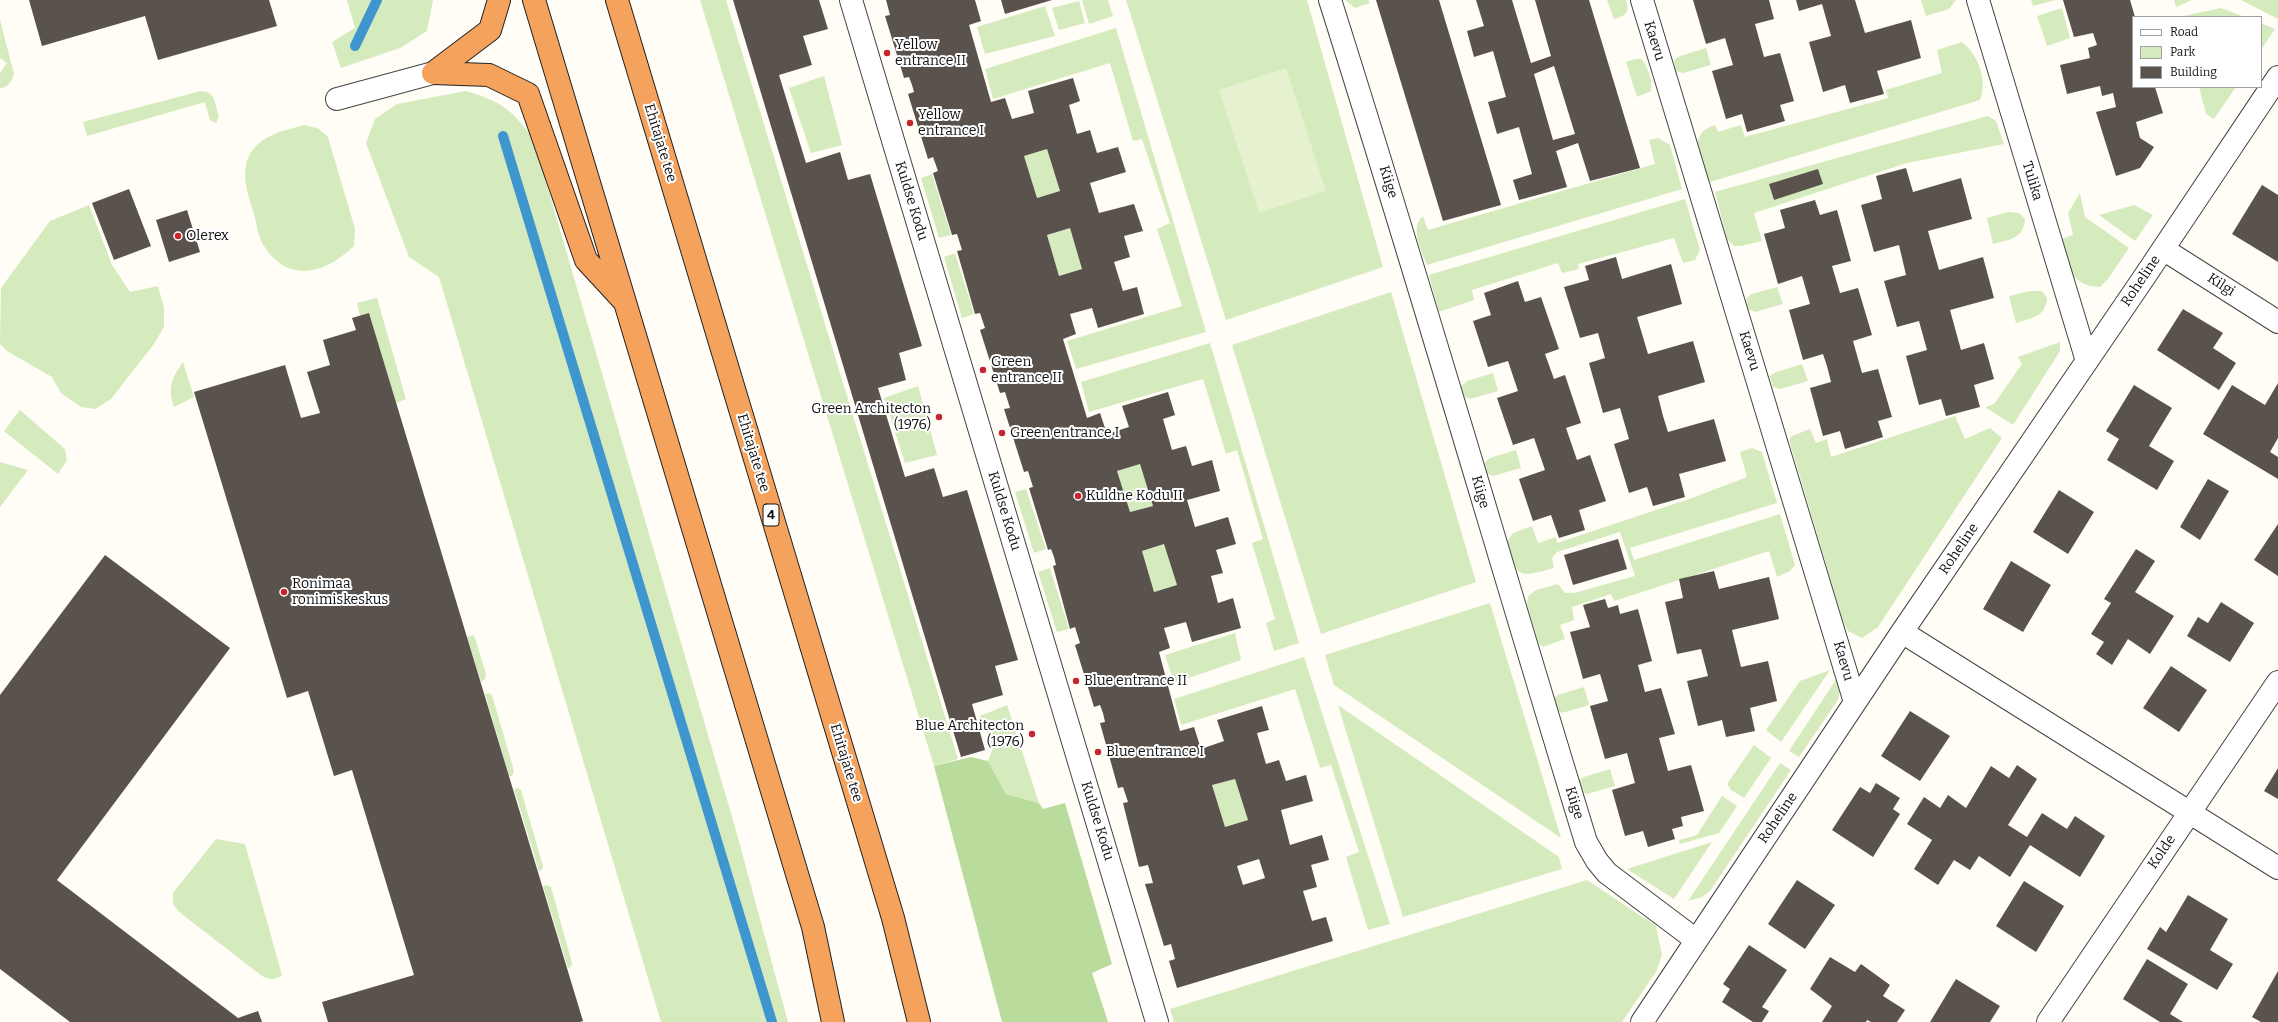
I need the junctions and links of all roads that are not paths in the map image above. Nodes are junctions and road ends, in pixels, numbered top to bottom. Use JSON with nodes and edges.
{"nodes":[{"id":1,"x":499,"y":0,"type":"edge"},
{"id":2,"x":534,"y":0,"type":"edge"},
{"id":3,"x":617,"y":0,"type":"edge"},
{"id":4,"x":851,"y":0,"type":"edge"},
{"id":5,"x":1330,"y":0,"type":"edge"},
{"id":6,"x":1642,"y":0,"type":"edge"},
{"id":7,"x":1978,"y":0,"type":"edge"},
{"id":8,"x":432,"y":73,"type":"junction"},
{"id":9,"x":2278,"y":77,"type":"edge"},
{"id":10,"x":337,"y":99,"type":"dead end"},
{"id":11,"x":2163,"y":249,"type":"junction"},
{"id":12,"x":626,"y":302,"type":"junction"},
{"id":13,"x":2278,"y":322,"type":"edge"},
{"id":14,"x":2087,"y":361,"type":"junction"},
{"id":15,"x":1902,"y":632,"type":"junction"},
{"id":16,"x":2278,"y":682,"type":"edge"},
{"id":17,"x":1855,"y":702,"type":"junction"},
{"id":18,"x":2188,"y":812,"type":"junction"},
{"id":19,"x":2278,"y":868,"type":"edge"},
{"id":20,"x":1696,"y":940,"type":"junction"},
{"id":21,"x":833,"y":1022,"type":"edge"},
{"id":22,"x":919,"y":1022,"type":"edge"},
{"id":23,"x":1157,"y":1022,"type":"edge"},
{"id":24,"x":1643,"y":1022,"type":"edge"},
{"id":25,"x":2048,"y":1022,"type":"edge"}],
"edges":[{"from":1,"to":8,"type":"highway"},
{"from":2,"to":12,"type":"highway"},
{"from":3,"to":22,"type":"highway","name":"Ehitajate tee","number":"4"},
{"from":4,"to":23,"type":"street","name":"Kuldse Kodu"},
{"from":5,"to":20,"type":"street","name":"Kiige"},
{"from":6,"to":17,"type":"street","name":"Kaevu"},
{"from":7,"to":14,"type":"street","name":"Tulika"},
{"from":8,"to":10,"type":"street"},
{"from":8,"to":12,"type":"highway"},
{"from":9,"to":11,"type":"street","name":"Roheline"},
{"from":11,"to":13,"type":"street","name":"Kilgi"},
{"from":11,"to":14,"type":"street","name":"Roheline"},
{"from":12,"to":21,"type":"highway"},
{"from":14,"to":15,"type":"street","name":"Roheline"},
{"from":15,"to":17,"type":"street","name":"Roheline"},
{"from":15,"to":18,"type":"street"},
{"from":16,"to":18,"type":"street","name":"Kolde"},
{"from":17,"to":20,"type":"street","name":"Roheline"},
{"from":18,"to":19,"type":"street"},
{"from":18,"to":25,"type":"street","name":"Kolde"},
{"from":20,"to":24,"type":"street","name":"Roheline"}]}
